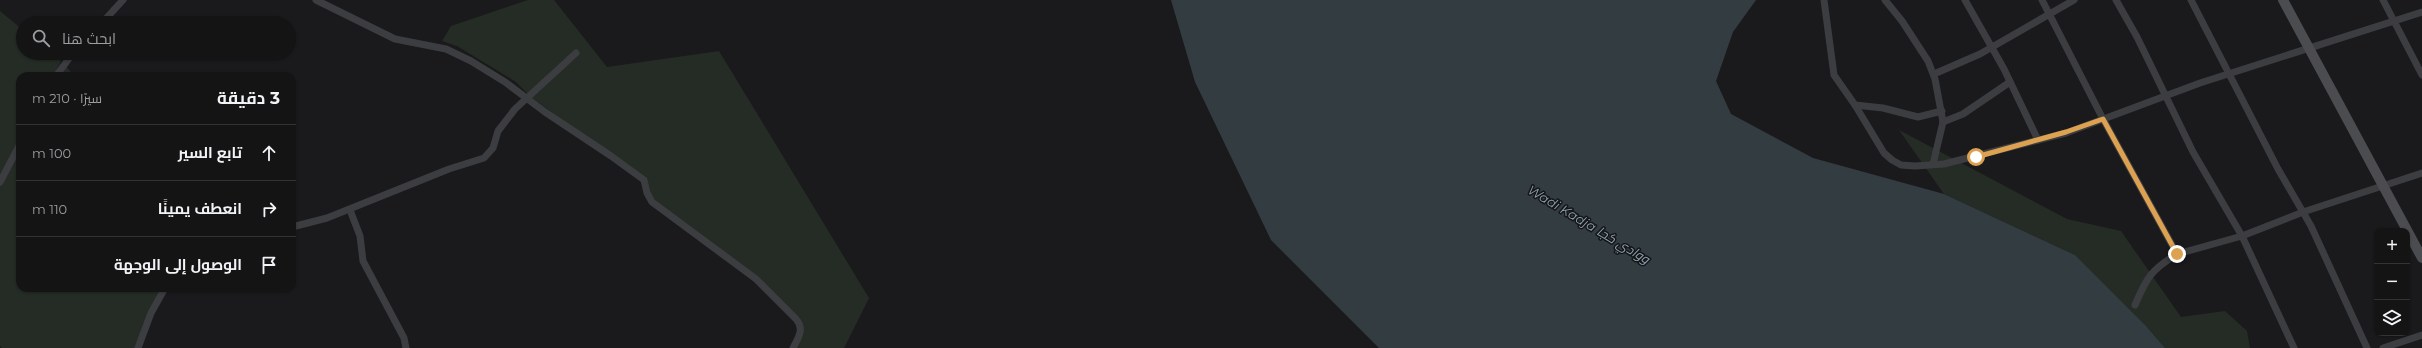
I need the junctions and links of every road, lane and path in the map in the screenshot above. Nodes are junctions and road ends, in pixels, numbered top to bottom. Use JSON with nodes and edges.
{"nodes":[{"id":1,"x":123,"y":0,"type":"edge"},
{"id":2,"x":316,"y":0,"type":"edge"},
{"id":3,"x":1824,"y":0,"type":"edge"},
{"id":4,"x":1885,"y":0,"type":"edge"},
{"id":5,"x":1966,"y":0,"type":"edge"},
{"id":6,"x":2042,"y":0,"type":"edge"},
{"id":7,"x":2074,"y":0,"type":"edge"},
{"id":8,"x":2116,"y":0,"type":"edge"},
{"id":9,"x":2191,"y":0,"type":"edge"},
{"id":10,"x":2283,"y":0,"type":"edge"},
{"id":11,"x":2383,"y":0,"type":"edge"},
{"id":12,"x":2422,"y":12,"type":"edge"},
{"id":13,"x":2050,"y":13,"type":"junction"},
{"id":14,"x":108,"y":16,"type":"edge"},
{"id":15,"x":2396,"y":21,"type":"junction"},
{"id":16,"x":1992,"y":46,"type":"junction"},
{"id":17,"x":2309,"y":50,"type":"junction"},
{"id":18,"x":576,"y":53,"type":"dead end"},
{"id":19,"x":68,"y":60,"type":"edge"},
{"id":20,"x":59,"y":72,"type":"edge"},
{"id":21,"x":2230,"y":73,"type":"junction"},
{"id":22,"x":1934,"y":74,"type":"junction"},
{"id":23,"x":2422,"y":75,"type":"edge"},
{"id":24,"x":2010,"y":82,"type":"junction"},
{"id":25,"x":2165,"y":95,"type":"junction"},
{"id":26,"x":526,"y":98,"type":"junction"},
{"id":27,"x":1855,"y":105,"type":"junction"},
{"id":28,"x":1942,"y":111,"type":"junction"},
{"id":29,"x":2103,"y":119,"type":"junction"},
{"id":30,"x":1943,"y":122,"type":"junction"},
{"id":31,"x":2038,"y":140,"type":"junction"},
{"id":32,"x":16,"y":152,"type":"edge"},
{"id":33,"x":1933,"y":164,"type":"junction"},
{"id":34,"x":2422,"y":173,"type":"edge"},
{"id":35,"x":0,"y":182,"type":"edge"},
{"id":36,"x":2382,"y":185,"type":"junction"},
{"id":37,"x":350,"y":210,"type":"junction"},
{"id":38,"x":2303,"y":212,"type":"junction"},
{"id":39,"x":296,"y":226,"type":"edge"},
{"id":40,"x":2242,"y":236,"type":"junction"},
{"id":41,"x":2177,"y":254,"type":"junction"},
{"id":42,"x":2422,"y":258,"type":"edge"},
{"id":43,"x":163,"y":292,"type":"edge"},
{"id":44,"x":2135,"y":305,"type":"dead end"},
{"id":45,"x":2422,"y":335,"type":"edge"},
{"id":46,"x":138,"y":348,"type":"edge"},
{"id":47,"x":406,"y":348,"type":"edge"},
{"id":48,"x":793,"y":348,"type":"edge"},
{"id":49,"x":2294,"y":348,"type":"edge"},
{"id":50,"x":2367,"y":348,"type":"edge"},
{"id":51,"x":2386,"y":348,"type":"edge"}],
"edges":[{"from":1,"to":14,"type":"street"},
{"from":2,"to":26,"type":"street"},
{"from":3,"to":27,"type":"street"},
{"from":4,"to":22,"type":"street"},
{"from":5,"to":16,"type":"street"},
{"from":6,"to":13,"type":"street"},
{"from":7,"to":13,"type":"street"},
{"from":8,"to":25,"type":"street"},
{"from":9,"to":21,"type":"street"},
{"from":10,"to":17,"type":"main road"},
{"from":11,"to":15,"type":"street"},
{"from":12,"to":15,"type":"street"},
{"from":13,"to":16,"type":"street"},
{"from":13,"to":29,"type":"street"},
{"from":15,"to":17,"type":"street"},
{"from":15,"to":23,"type":"street"},
{"from":16,"to":22,"type":"street"},
{"from":16,"to":24,"type":"street"},
{"from":17,"to":21,"type":"street"},
{"from":17,"to":36,"type":"main road"},
{"from":18,"to":26,"type":"street"},
{"from":19,"to":20,"type":"street"},
{"from":21,"to":25,"type":"street"},
{"from":21,"to":38,"type":"street"},
{"from":22,"to":28,"type":"street"},
{"from":24,"to":30,"type":"street"},
{"from":24,"to":31,"type":"street"},
{"from":25,"to":29,"type":"street"},
{"from":25,"to":40,"type":"street"},
{"from":26,"to":37,"type":"street"},
{"from":26,"to":48,"type":"street"},
{"from":27,"to":28,"type":"street"},
{"from":27,"to":33,"type":"street"},
{"from":28,"to":30,"type":"street"},
{"from":29,"to":31,"type":"street"},
{"from":29,"to":41,"type":"street"},
{"from":30,"to":33,"type":"street"},
{"from":31,"to":33,"type":"street"},
{"from":32,"to":35,"type":"street"},
{"from":34,"to":36,"type":"street"},
{"from":36,"to":38,"type":"street"},
{"from":36,"to":42,"type":"main road"},
{"from":37,"to":39,"type":"street"},
{"from":37,"to":47,"type":"street"},
{"from":38,"to":40,"type":"street"},
{"from":38,"to":50,"type":"street"},
{"from":40,"to":41,"type":"street"},
{"from":40,"to":49,"type":"street"},
{"from":41,"to":44,"type":"street"},
{"from":43,"to":46,"type":"street"},
{"from":45,"to":51,"type":"street"}]}
